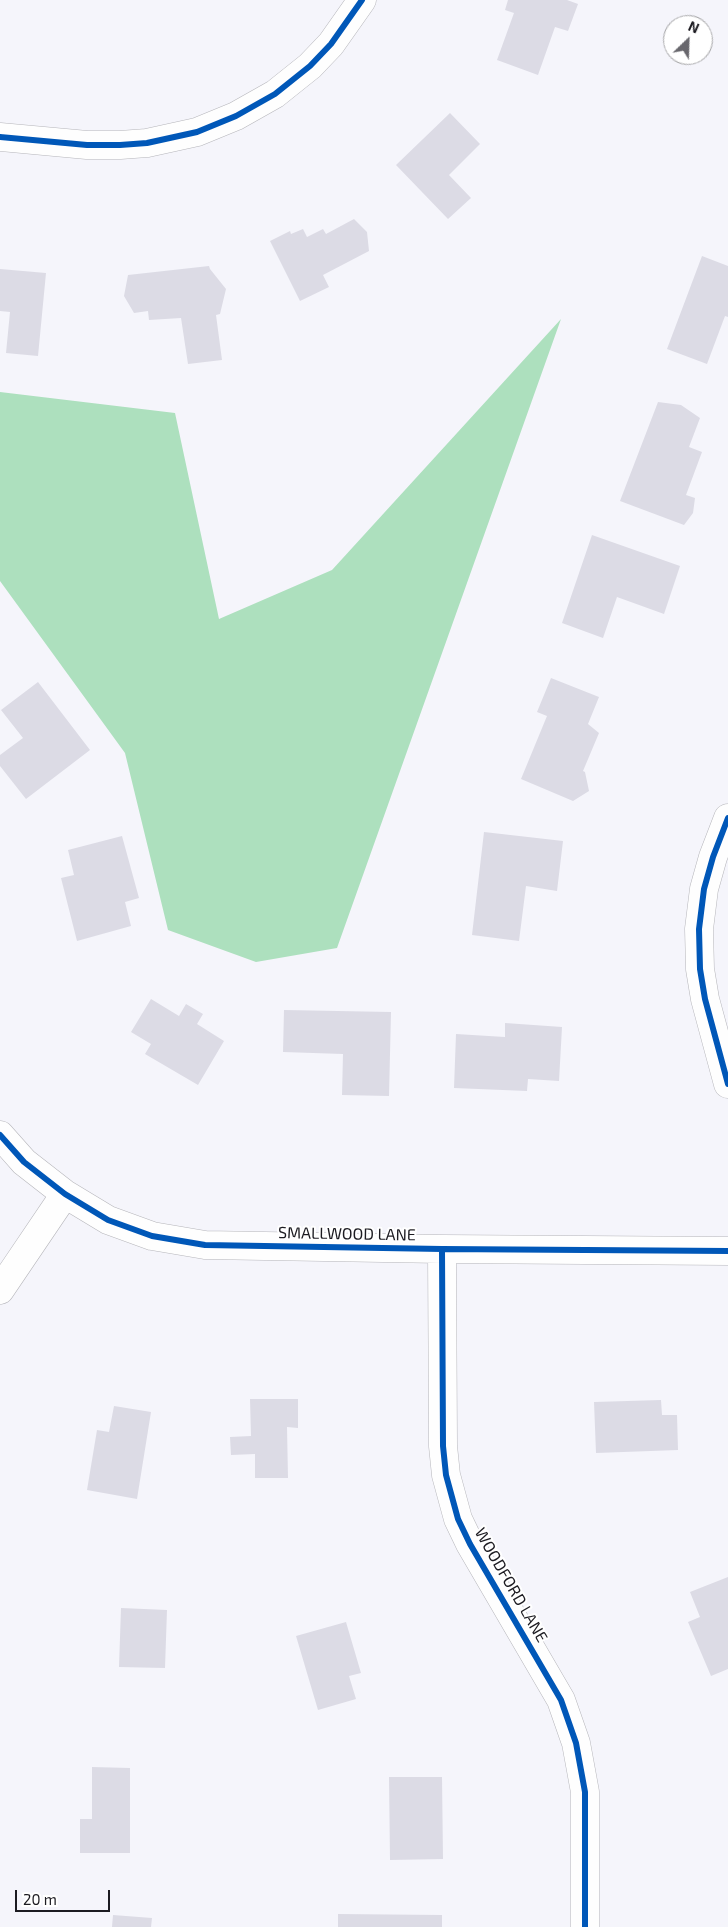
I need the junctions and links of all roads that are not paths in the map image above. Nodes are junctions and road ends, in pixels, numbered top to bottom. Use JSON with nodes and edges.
{"nodes":[{"id":1,"x":362,"y":0,"type":"edge"},
{"id":2,"x":0,"y":137,"type":"edge"},
{"id":3,"x":728,"y":818,"type":"edge"},
{"id":4,"x":728,"y":1084,"type":"edge"},
{"id":5,"x":0,"y":1135,"type":"edge"},
{"id":6,"x":65,"y":1194,"type":"junction"},
{"id":7,"x":442,"y":1249,"type":"junction"},
{"id":8,"x":728,"y":1251,"type":"edge"},
{"id":9,"x":0,"y":1290,"type":"edge"},
{"id":10,"x":584,"y":1927,"type":"edge"}],
"edges":[{"from":1,"to":2,"type":"street"},
{"from":3,"to":4,"type":"street"},
{"from":5,"to":6,"type":"street","name":"SMALLWOOD LANE"},
{"from":6,"to":7,"type":"street","name":"SMALLWOOD LANE"},
{"from":6,"to":9,"type":"street"},
{"from":7,"to":8,"type":"street","name":"SMALLWOOD LANE"},
{"from":7,"to":10,"type":"street","name":"WOODFORD LANE"}]}
